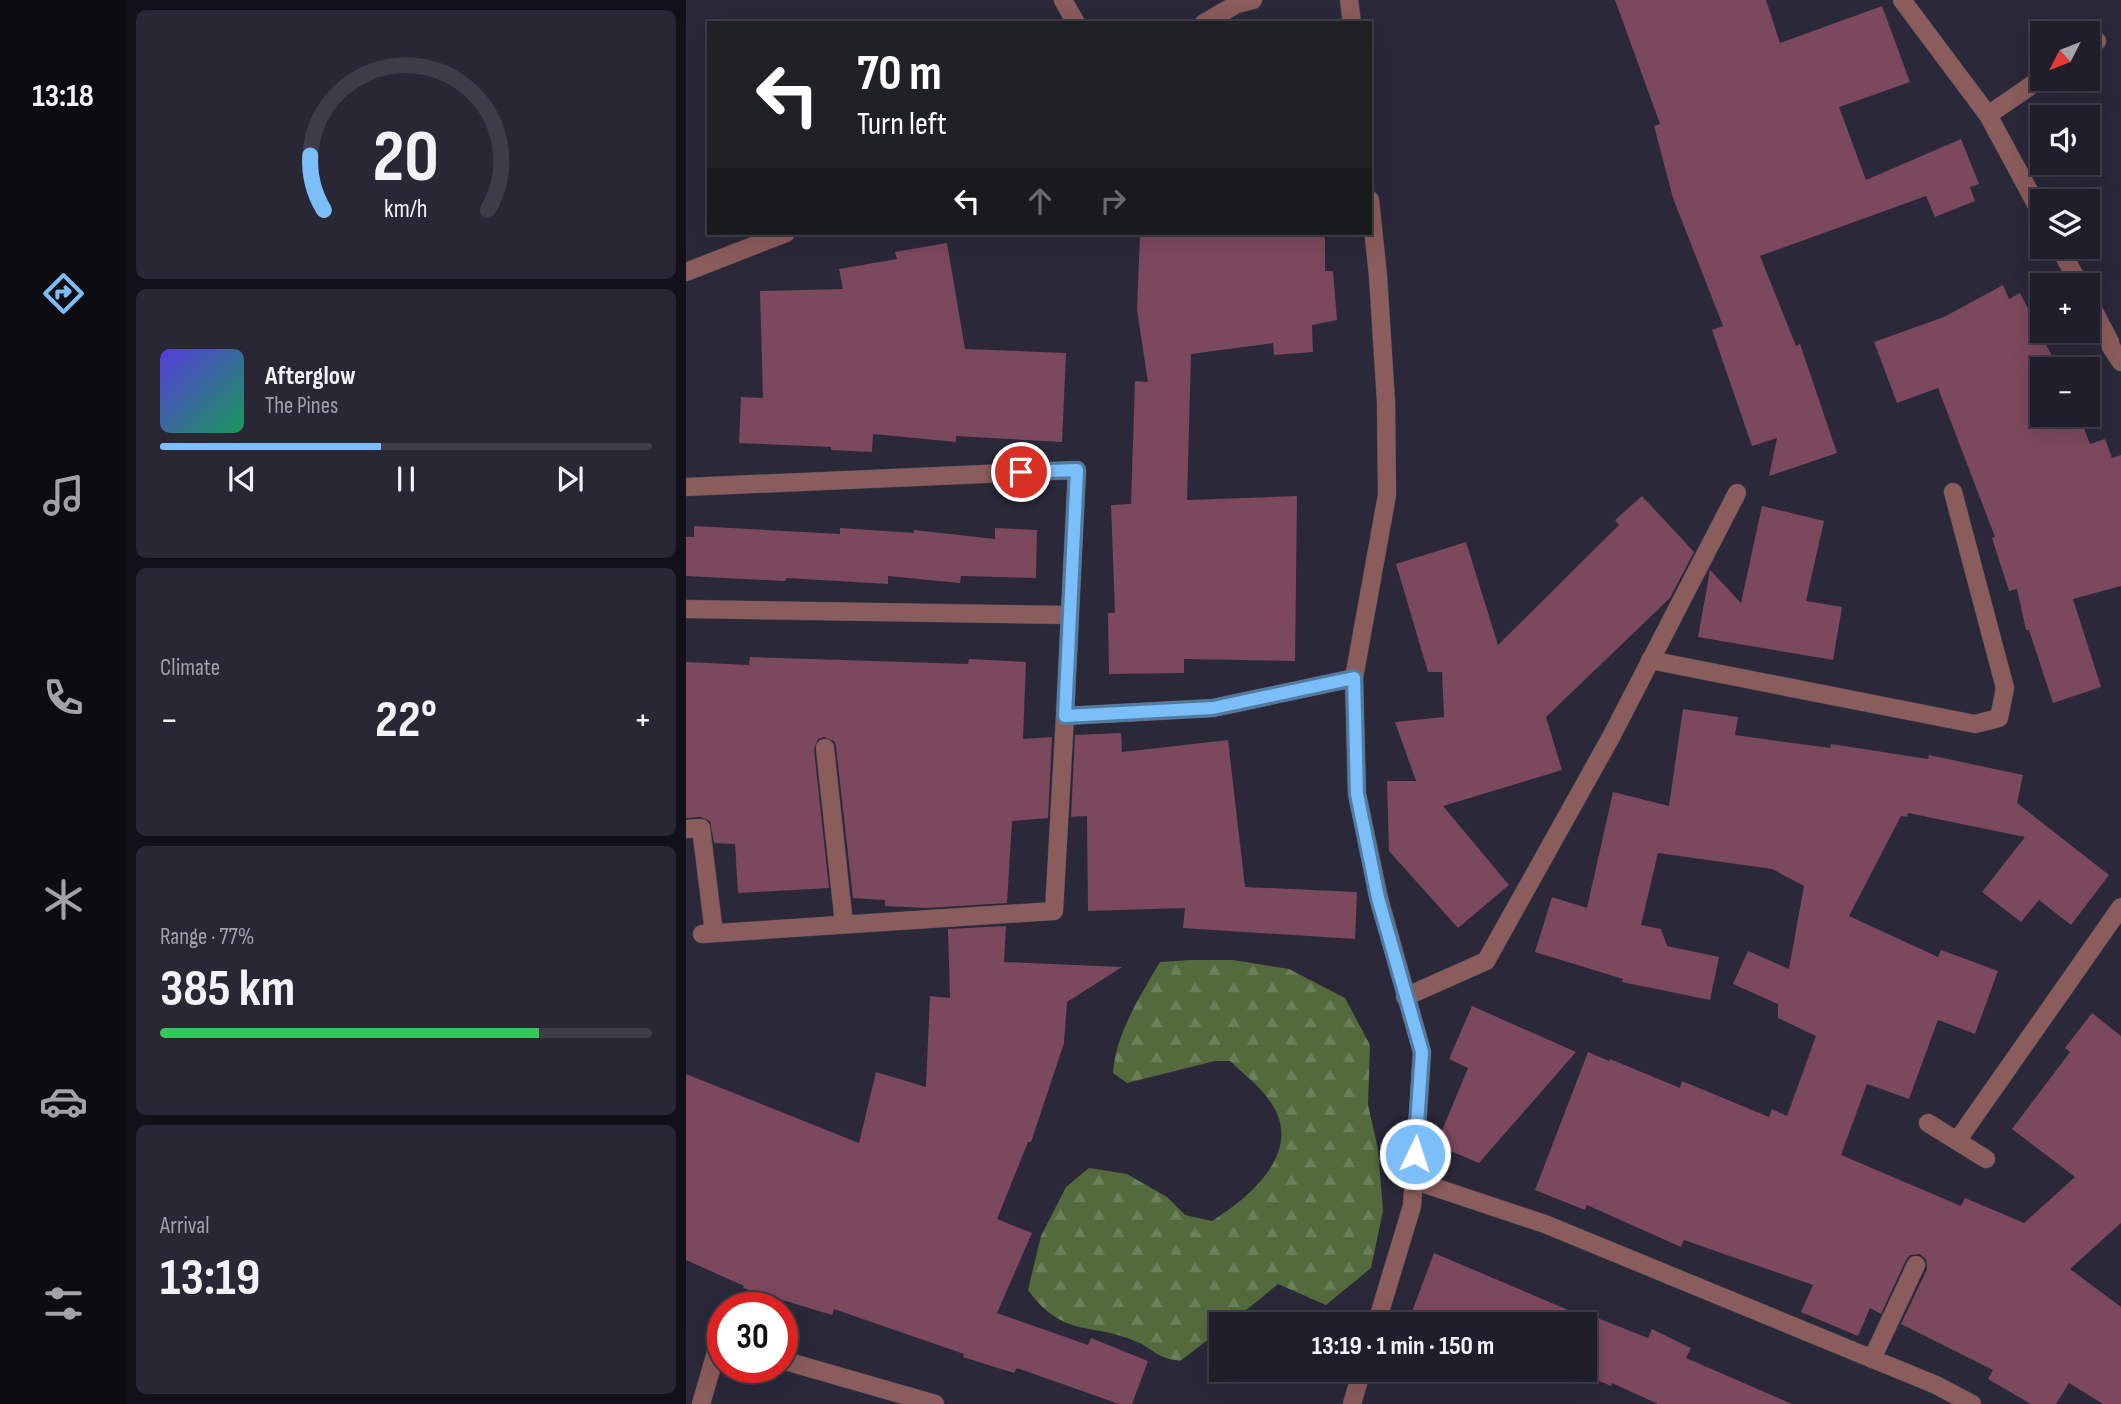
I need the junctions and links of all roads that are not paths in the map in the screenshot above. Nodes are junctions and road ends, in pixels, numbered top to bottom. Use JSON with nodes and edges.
{"nodes":[{"id":1,"x":1063,"y":0,"type":"edge"},
{"id":2,"x":1253,"y":0,"type":"edge"},
{"id":3,"x":1349,"y":0,"type":"edge"},
{"id":4,"x":1902,"y":0,"type":"edge"},
{"id":5,"x":1075,"y":21,"type":"edge"},
{"id":6,"x":1207,"y":21,"type":"edge"},
{"id":7,"x":1352,"y":21,"type":"edge"},
{"id":8,"x":2030,"y":86,"type":"edge"},
{"id":9,"x":1988,"y":115,"type":"junction"},
{"id":10,"x":2030,"y":193,"type":"edge"},
{"id":11,"x":1372,"y":219,"type":"edge"},
{"id":12,"x":781,"y":235,"type":"edge"},
{"id":13,"x":686,"y":272,"type":"edge"},
{"id":14,"x":2100,"y":323,"type":"edge"},
{"id":15,"x":2118,"y":350,"type":"edge"},
{"id":16,"x":686,"y":487,"type":"edge"},
{"id":17,"x":1953,"y":492,"type":"dead end"},
{"id":18,"x":1737,"y":493,"type":"dead end"},
{"id":19,"x":686,"y":608,"type":"edge"},
{"id":20,"x":1070,"y":615,"type":"junction"},
{"id":21,"x":1650,"y":660,"type":"junction"},
{"id":22,"x":1354,"y":678,"type":"junction"},
{"id":23,"x":1065,"y":716,"type":"junction"},
{"id":24,"x":825,"y":748,"type":"dead end"},
{"id":25,"x":686,"y":829,"type":"edge"},
{"id":26,"x":2121,"y":906,"type":"edge"},
{"id":27,"x":844,"y":924,"type":"junction"},
{"id":28,"x":1405,"y":997,"type":"junction"},
{"id":29,"x":1928,"y":1123,"type":"dead end"},
{"id":30,"x":1957,"y":1141,"type":"junction"},
{"id":31,"x":1986,"y":1159,"type":"dead end"},
{"id":32,"x":1413,"y":1180,"type":"junction"},
{"id":33,"x":1916,"y":1265,"type":"dead end"},
{"id":34,"x":1380,"y":1312,"type":"edge"},
{"id":35,"x":1872,"y":1359,"type":"junction"},
{"id":36,"x":798,"y":1365,"type":"edge"},
{"id":37,"x":1358,"y":1382,"type":"edge"},
{"id":38,"x":707,"y":1383,"type":"edge"},
{"id":39,"x":1941,"y":1397,"type":"edge"},
{"id":40,"x":701,"y":1404,"type":"edge"},
{"id":41,"x":935,"y":1404,"type":"edge"},
{"id":42,"x":1352,"y":1404,"type":"edge"},
{"id":43,"x":1972,"y":1404,"type":"edge"}],
"edges":[{"from":1,"to":5,"type":"street"},
{"from":2,"to":6,"type":"street"},
{"from":3,"to":7,"type":"street"},
{"from":4,"to":9,"type":"street"},
{"from":8,"to":9,"type":"street"},
{"from":9,"to":10,"type":"street"},
{"from":11,"to":22,"type":"street"},
{"from":12,"to":13,"type":"street"},
{"from":14,"to":15,"type":"street"},
{"from":16,"to":20,"type":"street"},
{"from":17,"to":21,"type":"street"},
{"from":18,"to":21,"type":"street"},
{"from":19,"to":20,"type":"street"},
{"from":20,"to":23,"type":"street"},
{"from":21,"to":28,"type":"street"},
{"from":22,"to":23,"type":"street"},
{"from":22,"to":28,"type":"street"},
{"from":23,"to":27,"type":"street"},
{"from":24,"to":27,"type":"street"},
{"from":25,"to":27,"type":"street"},
{"from":26,"to":30,"type":"street"},
{"from":28,"to":32,"type":"street"},
{"from":29,"to":30,"type":"street"},
{"from":30,"to":31,"type":"street"},
{"from":32,"to":34,"type":"street"},
{"from":32,"to":35,"type":"street"},
{"from":33,"to":35,"type":"street"},
{"from":35,"to":39,"type":"street"},
{"from":36,"to":41,"type":"street"},
{"from":37,"to":42,"type":"street"},
{"from":38,"to":40,"type":"street"},
{"from":39,"to":43,"type":"street"}]}
